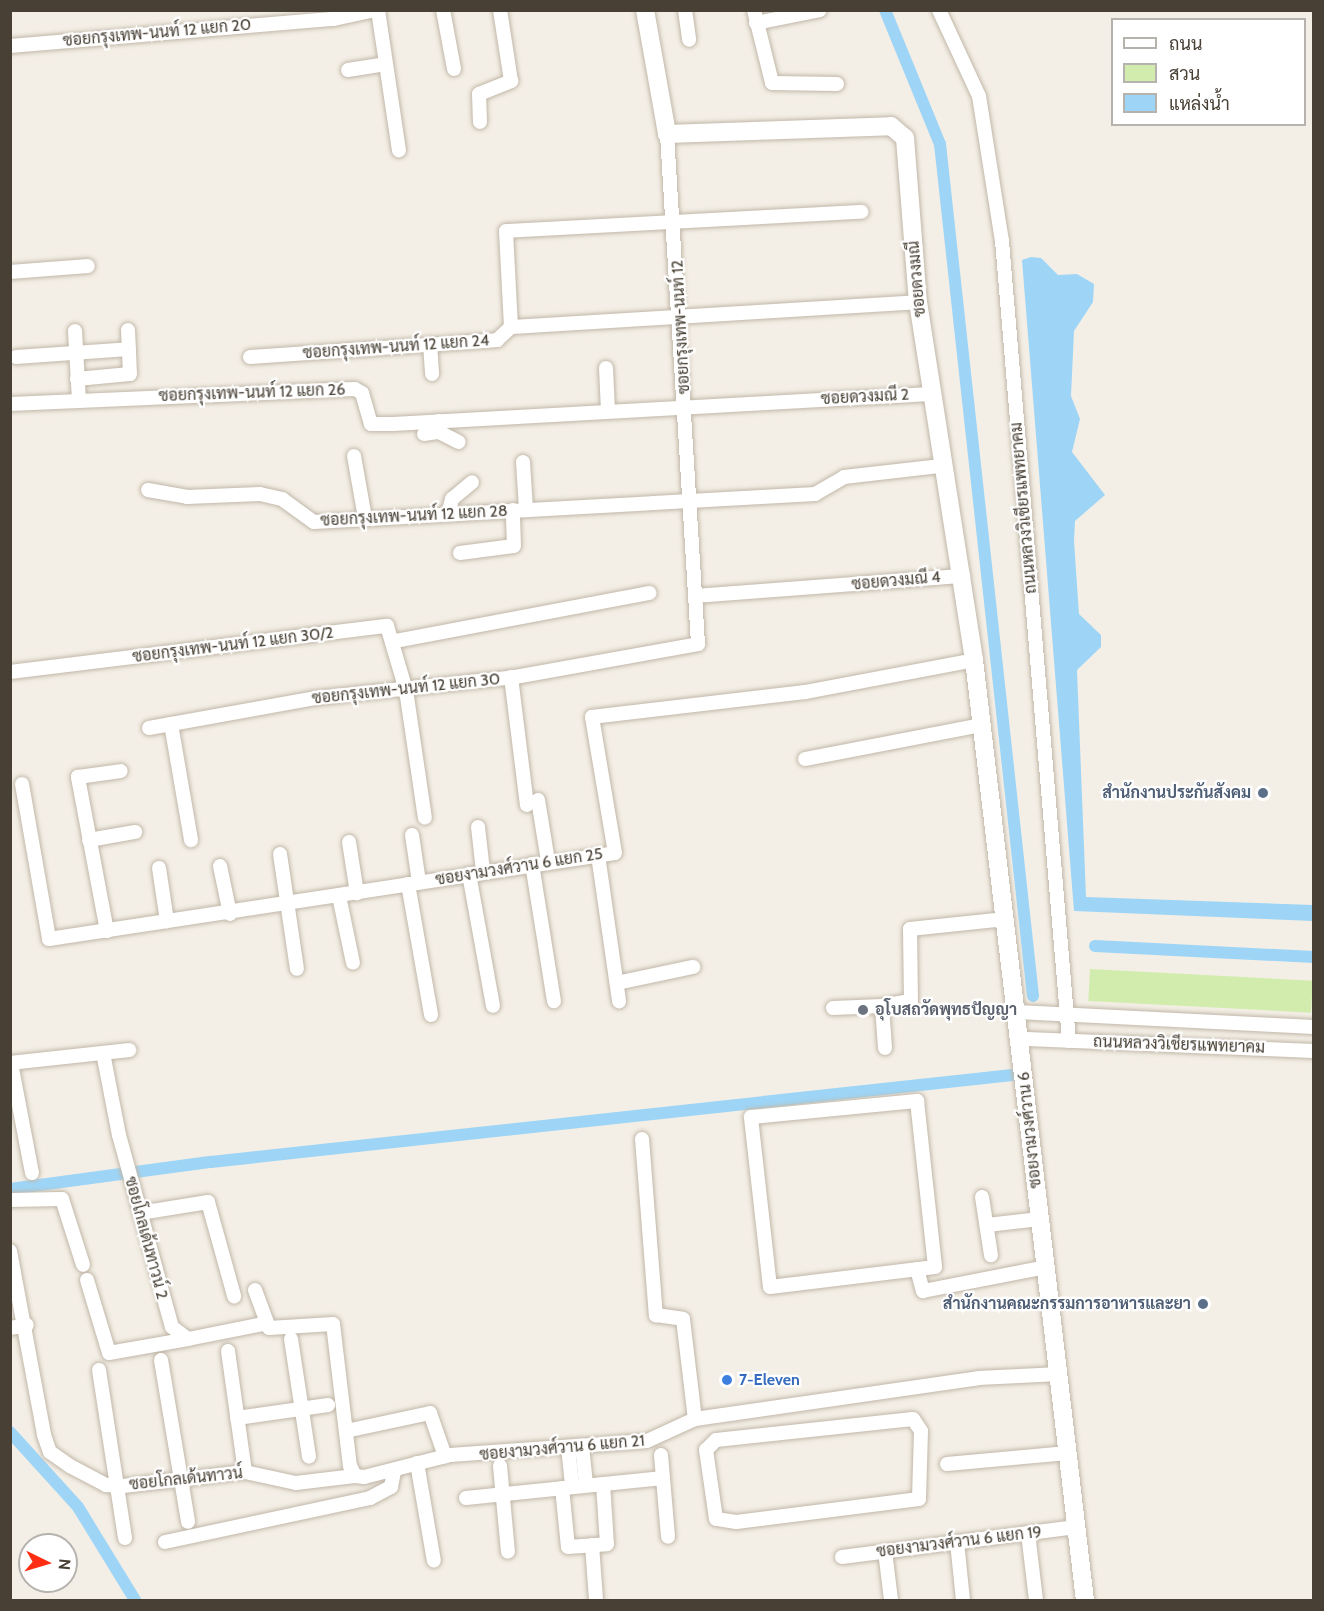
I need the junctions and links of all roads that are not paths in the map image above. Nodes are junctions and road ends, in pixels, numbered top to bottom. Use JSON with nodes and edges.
{"nodes":[{"id":1,"x":376,"y":10,"type":"edge"},
{"id":2,"x":443,"y":10,"type":"edge"},
{"id":3,"x":500,"y":10,"type":"edge"},
{"id":4,"x":645,"y":10,"type":"edge"},
{"id":5,"x":685,"y":10,"type":"edge"},
{"id":6,"x":820,"y":10,"type":"edge"},
{"id":7,"x":939,"y":10,"type":"edge"},
{"id":8,"x":333,"y":15,"type":"edge"},
{"id":9,"x":755,"y":16,"type":"edge"},
{"id":10,"x":689,"y":40,"type":"dead end"},
{"id":11,"x":10,"y":46,"type":"edge"},
{"id":12,"x":386,"y":64,"type":"junction"},
{"id":13,"x":454,"y":69,"type":"dead end"},
{"id":14,"x":348,"y":70,"type":"dead end"},
{"id":15,"x":837,"y":84,"type":"dead end"},
{"id":16,"x":480,"y":122,"type":"dead end"},
{"id":17,"x":667,"y":134,"type":"junction"},
{"id":18,"x":399,"y":150,"type":"dead end"},
{"id":19,"x":861,"y":212,"type":"dead end"},
{"id":20,"x":676,"y":222,"type":"junction"},
{"id":21,"x":88,"y":266,"type":"dead end"},
{"id":22,"x":10,"y":272,"type":"edge"},
{"id":23,"x":918,"y":302,"type":"junction"},
{"id":24,"x":680,"y":317,"type":"junction"},
{"id":25,"x":511,"y":327,"type":"junction"},
{"id":26,"x":128,"y":330,"type":"dead end"},
{"id":27,"x":75,"y":331,"type":"dead end"},
{"id":28,"x":430,"y":344,"type":"junction"},
{"id":29,"x":129,"y":349,"type":"junction"},
{"id":30,"x":75,"y":353,"type":"junction"},
{"id":31,"x":16,"y":357,"type":"dead end"},
{"id":32,"x":250,"y":357,"type":"dead end"},
{"id":33,"x":606,"y":368,"type":"dead end"},
{"id":34,"x":432,"y":374,"type":"dead end"},
{"id":35,"x":77,"y":378,"type":"junction"},
{"id":36,"x":930,"y":394,"type":"junction"},
{"id":37,"x":79,"y":401,"type":"junction"},
{"id":38,"x":10,"y":404,"type":"edge"},
{"id":39,"x":685,"y":406,"type":"junction"},
{"id":40,"x":608,"y":410,"type":"junction"},
{"id":41,"x":439,"y":426,"type":"junction"},
{"id":42,"x":423,"y":434,"type":"dead end"},
{"id":43,"x":459,"y":442,"type":"dead end"},
{"id":44,"x":354,"y":456,"type":"dead end"},
{"id":45,"x":523,"y":462,"type":"dead end"},
{"id":46,"x":941,"y":466,"type":"junction"},
{"id":47,"x":472,"y":483,"type":"dead end"},
{"id":48,"x":148,"y":490,"type":"dead end"},
{"id":49,"x":688,"y":501,"type":"junction"},
{"id":50,"x":520,"y":510,"type":"junction"},
{"id":51,"x":448,"y":514,"type":"junction"},
{"id":52,"x":365,"y":518,"type":"junction"},
{"id":53,"x":460,"y":553,"type":"dead end"},
{"id":54,"x":963,"y":576,"type":"junction"},
{"id":55,"x":650,"y":593,"type":"dead end"},
{"id":56,"x":695,"y":596,"type":"junction"},
{"id":57,"x":395,"y":641,"type":"junction"},
{"id":58,"x":698,"y":644,"type":"joint"},
{"id":59,"x":974,"y":660,"type":"junction"},
{"id":60,"x":10,"y":672,"type":"edge"},
{"id":61,"x":511,"y":677,"type":"junction"},
{"id":62,"x":406,"y":690,"type":"junction"},
{"id":63,"x":171,"y":724,"type":"junction"},
{"id":64,"x":982,"y":725,"type":"junction"},
{"id":65,"x":149,"y":728,"type":"dead end"},
{"id":66,"x":805,"y":759,"type":"dead end"},
{"id":67,"x":121,"y":771,"type":"dead end"},
{"id":68,"x":22,"y":784,"type":"dead end"},
{"id":69,"x":424,"y":818,"type":"dead end"},
{"id":70,"x":478,"y":827,"type":"dead end"},
{"id":71,"x":135,"y":832,"type":"dead end"},
{"id":72,"x":412,"y":835,"type":"dead end"},
{"id":73,"x":89,"y":840,"type":"junction"},
{"id":74,"x":191,"y":840,"type":"dead end"},
{"id":75,"x":349,"y":842,"type":"dead end"},
{"id":76,"x":280,"y":854,"type":"dead end"},
{"id":77,"x":598,"y":855,"type":"junction"},
{"id":78,"x":548,"y":861,"type":"junction"},
{"id":79,"x":532,"y":864,"type":"junction"},
{"id":80,"x":220,"y":866,"type":"dead end"},
{"id":81,"x":159,"y":868,"type":"dead end"},
{"id":82,"x":483,"y":871,"type":"junction"},
{"id":83,"x":469,"y":874,"type":"junction"},
{"id":84,"x":413,"y":883,"type":"junction"},
{"id":85,"x":357,"y":893,"type":"junction"},
{"id":86,"x":339,"y":896,"type":"junction"},
{"id":87,"x":287,"y":906,"type":"junction"},
{"id":88,"x":230,"y":914,"type":"junction"},
{"id":89,"x":1005,"y":919,"type":"junction"},
{"id":90,"x":167,"y":921,"type":"junction"},
{"id":91,"x":107,"y":931,"type":"junction"},
{"id":92,"x":353,"y":963,"type":"dead end"},
{"id":93,"x":693,"y":967,"type":"dead end"},
{"id":94,"x":297,"y":969,"type":"dead end"},
{"id":95,"x":617,"y":983,"type":"junction"},
{"id":96,"x":554,"y":1001,"type":"dead end"},
{"id":97,"x":619,"y":1001,"type":"dead end"},
{"id":98,"x":493,"y":1006,"type":"dead end"},
{"id":99,"x":882,"y":1006,"type":"junction"},
{"id":100,"x":832,"y":1008,"type":"dead end"},
{"id":101,"x":1017,"y":1012,"type":"junction"},
{"id":102,"x":430,"y":1015,"type":"dead end"},
{"id":103,"x":1067,"y":1016,"type":"junction"},
{"id":104,"x":1314,"y":1027,"type":"edge"},
{"id":105,"x":1026,"y":1039,"type":"dead end"},
{"id":106,"x":1069,"y":1041,"type":"junction"},
{"id":107,"x":885,"y":1048,"type":"dead end"},
{"id":108,"x":129,"y":1050,"type":"dead end"},
{"id":109,"x":1314,"y":1051,"type":"edge"},
{"id":110,"x":103,"y":1053,"type":"junction"},
{"id":111,"x":11,"y":1063,"type":"edge"},
{"id":112,"x":642,"y":1139,"type":"dead end"},
{"id":113,"x":32,"y":1173,"type":"dead end"},
{"id":114,"x":982,"y":1197,"type":"dead end"},
{"id":115,"x":10,"y":1200,"type":"edge"},
{"id":116,"x":140,"y":1213,"type":"junction"},
{"id":117,"x":1040,"y":1219,"type":"junction"},
{"id":118,"x":987,"y":1225,"type":"junction"},
{"id":119,"x":10,"y":1251,"type":"edge"},
{"id":120,"x":991,"y":1255,"type":"dead end"},
{"id":121,"x":83,"y":1265,"type":"dead end"},
{"id":122,"x":1046,"y":1267,"type":"junction"},
{"id":123,"x":917,"y":1269,"type":"junction"},
{"id":124,"x":87,"y":1280,"type":"dead end"},
{"id":125,"x":255,"y":1290,"type":"dead end"},
{"id":126,"x":234,"y":1296,"type":"dead end"},
{"id":127,"x":16,"y":1301,"type":"edge"},
{"id":128,"x":263,"y":1323,"type":"junction"},
{"id":129,"x":27,"y":1325,"type":"junction"},
{"id":130,"x":10,"y":1328,"type":"edge"},
{"id":131,"x":188,"y":1339,"type":"junction"},
{"id":132,"x":291,"y":1339,"type":"dead end"},
{"id":133,"x":228,"y":1351,"type":"dead end"},
{"id":134,"x":161,"y":1360,"type":"dead end"},
{"id":135,"x":99,"y":1370,"type":"dead end"},
{"id":136,"x":1060,"y":1374,"type":"junction"},
{"id":137,"x":848,"y":1401,"type":"junction"},
{"id":138,"x":328,"y":1405,"type":"dead end"},
{"id":139,"x":302,"y":1409,"type":"junction"},
{"id":140,"x":237,"y":1418,"type":"junction"},
{"id":141,"x":694,"y":1419,"type":"junction"},
{"id":142,"x":851,"y":1425,"type":"junction"},
{"id":143,"x":346,"y":1431,"type":"junction"},
{"id":144,"x":575,"y":1447,"type":"junction"},
{"id":145,"x":1068,"y":1453,"type":"junction"},
{"id":146,"x":661,"y":1455,"type":"dead end"},
{"id":147,"x":445,"y":1456,"type":"junction"},
{"id":148,"x":309,"y":1457,"type":"dead end"},
{"id":149,"x":417,"y":1463,"type":"junction"},
{"id":150,"x":947,"y":1464,"type":"dead end"},
{"id":151,"x":500,"y":1466,"type":"dead end"},
{"id":152,"x":394,"y":1471,"type":"junction"},
{"id":153,"x":245,"y":1472,"type":"junction"},
{"id":154,"x":355,"y":1476,"type":"junction"},
{"id":155,"x":663,"y":1478,"type":"junction"},
{"id":156,"x":179,"y":1480,"type":"junction"},
{"id":157,"x":603,"y":1484,"type":"junction"},
{"id":158,"x":114,"y":1486,"type":"junction"},
{"id":159,"x":573,"y":1486,"type":"junction"},
{"id":160,"x":504,"y":1493,"type":"junction"},
{"id":161,"x":466,"y":1498,"type":"dead end"},
{"id":162,"x":188,"y":1522,"type":"dead end"},
{"id":163,"x":1076,"y":1527,"type":"junction"},
{"id":164,"x":1028,"y":1533,"type":"junction"},
{"id":165,"x":668,"y":1537,"type":"dead end"},
{"id":166,"x":125,"y":1538,"type":"dead end"},
{"id":167,"x":165,"y":1542,"type":"dead end"},
{"id":168,"x":957,"y":1542,"type":"junction"},
{"id":169,"x":592,"y":1545,"type":"junction"},
{"id":170,"x":885,"y":1551,"type":"junction"},
{"id":171,"x":508,"y":1552,"type":"dead end"},
{"id":172,"x":842,"y":1557,"type":"dead end"},
{"id":173,"x":434,"y":1561,"type":"dead end"},
{"id":174,"x":596,"y":1600,"type":"edge"},
{"id":175,"x":891,"y":1600,"type":"edge"},
{"id":176,"x":963,"y":1600,"type":"edge"},
{"id":177,"x":1036,"y":1600,"type":"edge"},
{"id":178,"x":1085,"y":1600,"type":"edge"}],
"edges":[{"from":1,"to":8,"type":"street","name":"ซอยกรุงเทพ-นนท์ 12 แยก 20"},
{"from":1,"to":12,"type":"street"},
{"from":2,"to":13,"type":"street"},
{"from":3,"to":16,"type":"street"},
{"from":4,"to":17,"type":"street","name":"ซอยกรุงเทพ-นนท์ 12"},
{"from":5,"to":10,"type":"street"},
{"from":6,"to":9,"type":"street"},
{"from":7,"to":103,"type":"street","name":"ถนนหลวงวิเชียรแพทยาคม"},
{"from":8,"to":11,"type":"street","name":"ซอยกรุงเทพ-นนท์ 12 แยก 20"},
{"from":9,"to":15,"type":"street"},
{"from":12,"to":14,"type":"street"},
{"from":12,"to":18,"type":"street"},
{"from":17,"to":20,"type":"street","name":"ซอยกรุงเทพ-นนท์ 12"},
{"from":17,"to":23,"type":"street","name":"ซอยดวงมณี"},
{"from":19,"to":20,"type":"street"},
{"from":20,"to":24,"type":"street","name":"ซอยกรุงเทพ-นนท์ 12"},
{"from":20,"to":25,"type":"street"},
{"from":21,"to":22,"type":"street"},
{"from":23,"to":24,"type":"street","name":"ซอยกรุงเทพ-นนท์ 12 แยก 24"},
{"from":23,"to":36,"type":"street","name":"ซอยดวงมณี"},
{"from":24,"to":25,"type":"street","name":"ซอยกรุงเทพ-นนท์ 12 แยก 24"},
{"from":24,"to":39,"type":"street","name":"ซอยกรุงเทพ-นนท์ 12"},
{"from":25,"to":28,"type":"street","name":"ซอยกรุงเทพ-นนท์ 12 แยก 24"},
{"from":26,"to":29,"type":"street"},
{"from":27,"to":30,"type":"street"},
{"from":28,"to":32,"type":"street","name":"ซอยกรุงเทพ-นนท์ 12 แยก 24"},
{"from":28,"to":34,"type":"street"},
{"from":29,"to":30,"type":"street"},
{"from":29,"to":35,"type":"street"},
{"from":30,"to":31,"type":"street"},
{"from":30,"to":35,"type":"street"},
{"from":33,"to":40,"type":"street"},
{"from":35,"to":37,"type":"street"},
{"from":36,"to":39,"type":"street","name":"ซอยดวงมณี 2"},
{"from":36,"to":46,"type":"street","name":"ซอยดวงมณี"},
{"from":37,"to":38,"type":"street","name":"ซอยกรุงเทพ-นนท์ 12 แยก 26"},
{"from":37,"to":41,"type":"street","name":"ซอยกรุงเทพ-นนท์ 12 แยก 26"},
{"from":39,"to":40,"type":"street","name":"ซอยกรุงเทพ-นนท์ 12 แยก 26"},
{"from":39,"to":49,"type":"street","name":"ซอยกรุงเทพ-นนท์ 12"},
{"from":40,"to":41,"type":"street","name":"ซอยกรุงเทพ-นนท์ 12 แยก 26"},
{"from":41,"to":42,"type":"street"},
{"from":41,"to":43,"type":"street"},
{"from":44,"to":52,"type":"street"},
{"from":45,"to":50,"type":"street"},
{"from":46,"to":49,"type":"street","name":"ซอยกรุงเทพ-นนท์ 12 แยก 28"},
{"from":46,"to":54,"type":"street","name":"ซอยดวงมณี"},
{"from":47,"to":51,"type":"street"},
{"from":48,"to":52,"type":"street","name":"ซอยกรุงเทพ-นนท์ 12 แยก 28"},
{"from":49,"to":50,"type":"street","name":"ซอยกรุงเทพ-นนท์ 12 แยก 28"},
{"from":49,"to":56,"type":"street","name":"ซอยกรุงเทพ-นนท์ 12"},
{"from":50,"to":51,"type":"street","name":"ซอยกรุงเทพ-นนท์ 12 แยก 28"},
{"from":50,"to":53,"type":"street"},
{"from":51,"to":52,"type":"street","name":"ซอยกรุงเทพ-นนท์ 12 แยก 28"},
{"from":54,"to":56,"type":"street","name":"ซอยดวงมณี 4"},
{"from":54,"to":59,"type":"street","name":"ซอยดวงมณี"},
{"from":55,"to":57,"type":"street"},
{"from":56,"to":58,"type":"street","name":"ซอยกรุงเทพ-นนท์ 12"},
{"from":57,"to":60,"type":"street","name":"ซอยกรุงเทพ-นนท์ 12 แยก 30/2"},
{"from":57,"to":62,"type":"street"},
{"from":58,"to":61,"type":"street","name":"ซอยกรุงเทพ-นนท์ 12 แยก 30"},
{"from":59,"to":64,"type":"street","name":"ซอยงามวงศ์วาน 6"},
{"from":59,"to":77,"type":"street","name":"ซอยงามวงศ์วาน 6 แยก 25"},
{"from":61,"to":62,"type":"street","name":"ซอยกรุงเทพ-นนท์ 12 แยก 30"},
{"from":61,"to":78,"type":"street"},
{"from":62,"to":63,"type":"street","name":"ซอยกรุงเทพ-นนท์ 12 แยก 30"},
{"from":62,"to":69,"type":"street"},
{"from":63,"to":65,"type":"street","name":"ซอยกรุงเทพ-นนท์ 12 แยก 30"},
{"from":63,"to":74,"type":"street"},
{"from":64,"to":66,"type":"street"},
{"from":64,"to":89,"type":"street","name":"ซอยงามวงศ์วาน 6"},
{"from":67,"to":73,"type":"street"},
{"from":68,"to":91,"type":"street","name":"ซอยงามวงศ์วาน 6 แยก 25"},
{"from":70,"to":82,"type":"street"},
{"from":71,"to":73,"type":"street"},
{"from":72,"to":84,"type":"street"},
{"from":73,"to":91,"type":"street"},
{"from":75,"to":85,"type":"street"},
{"from":76,"to":87,"type":"street"},
{"from":77,"to":78,"type":"street","name":"ซอยงามวงศ์วาน 6 แยก 25"},
{"from":77,"to":95,"type":"street"},
{"from":78,"to":79,"type":"street","name":"ซอยงามวงศ์วาน 6 แยก 25"},
{"from":79,"to":82,"type":"street","name":"ซอยงามวงศ์วาน 6 แยก 25"},
{"from":79,"to":96,"type":"street"},
{"from":80,"to":88,"type":"street"},
{"from":81,"to":90,"type":"street"},
{"from":82,"to":83,"type":"street","name":"ซอยงามวงศ์วาน 6 แยก 25"},
{"from":83,"to":84,"type":"street","name":"ซอยงามวงศ์วาน 6 แยก 25"},
{"from":83,"to":98,"type":"street"},
{"from":84,"to":85,"type":"street","name":"ซอยงามวงศ์วาน 6 แยก 25"},
{"from":84,"to":102,"type":"street"},
{"from":85,"to":86,"type":"street","name":"ซอยงามวงศ์วาน 6 แยก 25"},
{"from":86,"to":87,"type":"street","name":"ซอยงามวงศ์วาน 6 แยก 25"},
{"from":86,"to":92,"type":"street"},
{"from":87,"to":88,"type":"street","name":"ซอยงามวงศ์วาน 6 แยก 25"},
{"from":87,"to":94,"type":"street"},
{"from":88,"to":90,"type":"street","name":"ซอยงามวงศ์วาน 6 แยก 25"},
{"from":89,"to":99,"type":"street"},
{"from":89,"to":101,"type":"street","name":"ซอยงามวงศ์วาน 6"},
{"from":90,"to":91,"type":"street","name":"ซอยงามวงศ์วาน 6 แยก 25"},
{"from":93,"to":95,"type":"street"},
{"from":95,"to":97,"type":"street"},
{"from":99,"to":100,"type":"street"},
{"from":99,"to":107,"type":"street"},
{"from":101,"to":103,"type":"street"},
{"from":101,"to":117,"type":"street","name":"ซอยงามวงศ์วาน 6"},
{"from":103,"to":104,"type":"street","name":"ถนนหลวงวิเชียรแพทยาคม"},
{"from":103,"to":106,"type":"street","name":"ถนนหลวงวิเชียรแพทยาคม"},
{"from":105,"to":106,"type":"street"},
{"from":106,"to":109,"type":"street","name":"ถนนหลวงวิเชียรแพทยาคม"},
{"from":108,"to":110,"type":"street"},
{"from":110,"to":111,"type":"street"},
{"from":110,"to":116,"type":"street","name":"ซอยโกลเด้นทาวน์ 2"},
{"from":111,"to":113,"type":"street"},
{"from":112,"to":141,"type":"street"},
{"from":114,"to":118,"type":"street"},
{"from":115,"to":121,"type":"street"},
{"from":116,"to":126,"type":"street"},
{"from":116,"to":131,"type":"street","name":"ซอยโกลเด้นทาวน์ 2"},
{"from":117,"to":118,"type":"street"},
{"from":117,"to":122,"type":"street","name":"ซอยงามวงศ์วาน 6"},
{"from":118,"to":120,"type":"street"},
{"from":119,"to":127,"type":"street","name":"ซอยโกลเด้นทาวน์"},
{"from":122,"to":123,"type":"street"},
{"from":122,"to":136,"type":"street","name":"ซอยงามวงศ์วาน 6"},
{"from":123,"to":123,"type":"street"},
{"from":124,"to":131,"type":"street"},
{"from":125,"to":128,"type":"street"},
{"from":127,"to":129,"type":"street","name":"ซอยโกลเด้นทาวน์"},
{"from":128,"to":131,"type":"street"},
{"from":128,"to":143,"type":"street"},
{"from":129,"to":130,"type":"street"},
{"from":129,"to":158,"type":"street","name":"ซอยโกลเด้นทาวน์"},
{"from":132,"to":139,"type":"street"},
{"from":133,"to":140,"type":"street"},
{"from":134,"to":156,"type":"street"},
{"from":135,"to":158,"type":"street"},
{"from":136,"to":137,"type":"street","name":"ซอยงามวงศ์วาน 6 แยก 21"},
{"from":136,"to":145,"type":"street","name":"ซอยงามวงศ์วาน 6"},
{"from":137,"to":141,"type":"street","name":"ซอยงามวงศ์วาน 6 แยก 21"},
{"from":137,"to":142,"type":"street"},
{"from":138,"to":139,"type":"street"},
{"from":139,"to":140,"type":"street"},
{"from":139,"to":148,"type":"street"},
{"from":140,"to":153,"type":"street"},
{"from":141,"to":144,"type":"street","name":"ซอยงามวงศ์วาน 6 แยก 21"},
{"from":142,"to":142,"type":"street"},
{"from":143,"to":147,"type":"street"},
{"from":143,"to":154,"type":"street"},
{"from":144,"to":147,"type":"street","name":"ซอยงามวงศ์วาน 6 แยก 21"},
{"from":144,"to":159,"type":"street"},
{"from":145,"to":150,"type":"street"},
{"from":145,"to":163,"type":"street","name":"ซอยงามวงศ์วาน 6"},
{"from":146,"to":155,"type":"street"},
{"from":147,"to":149,"type":"street","name":"ซอยงามวงศ์วาน 6 แยก 21"},
{"from":149,"to":152,"type":"street","name":"ซอยงามวงศ์วาน 6 แยก 21"},
{"from":149,"to":173,"type":"street"},
{"from":151,"to":160,"type":"street"},
{"from":152,"to":154,"type":"street","name":"ซอยงามวงศ์วาน 6 แยก 21"},
{"from":152,"to":167,"type":"street"},
{"from":153,"to":154,"type":"street","name":"ซอยโกลเด้นทาวน์"},
{"from":153,"to":156,"type":"street","name":"ซอยโกลเด้นทาวน์"},
{"from":155,"to":157,"type":"street"},
{"from":155,"to":165,"type":"street"},
{"from":156,"to":158,"type":"street","name":"ซอยโกลเด้นทาวน์"},
{"from":156,"to":162,"type":"street"},
{"from":157,"to":159,"type":"street"},
{"from":157,"to":169,"type":"street"},
{"from":158,"to":166,"type":"street"},
{"from":159,"to":160,"type":"street"},
{"from":159,"to":169,"type":"street"},
{"from":160,"to":161,"type":"street"},
{"from":160,"to":171,"type":"street"},
{"from":163,"to":164,"type":"street","name":"ซอยงามวงศ์วาน 6 แยก 19"},
{"from":163,"to":178,"type":"street","name":"ซอยงามวงศ์วาน 6"},
{"from":164,"to":168,"type":"street","name":"ซอยงามวงศ์วาน 6 แยก 19"},
{"from":164,"to":177,"type":"street"},
{"from":168,"to":170,"type":"street","name":"ซอยงามวงศ์วาน 6 แยก 19"},
{"from":168,"to":176,"type":"street"},
{"from":169,"to":174,"type":"street"},
{"from":170,"to":172,"type":"street","name":"ซอยงามวงศ์วาน 6 แยก 19"},
{"from":170,"to":175,"type":"street"}]}
